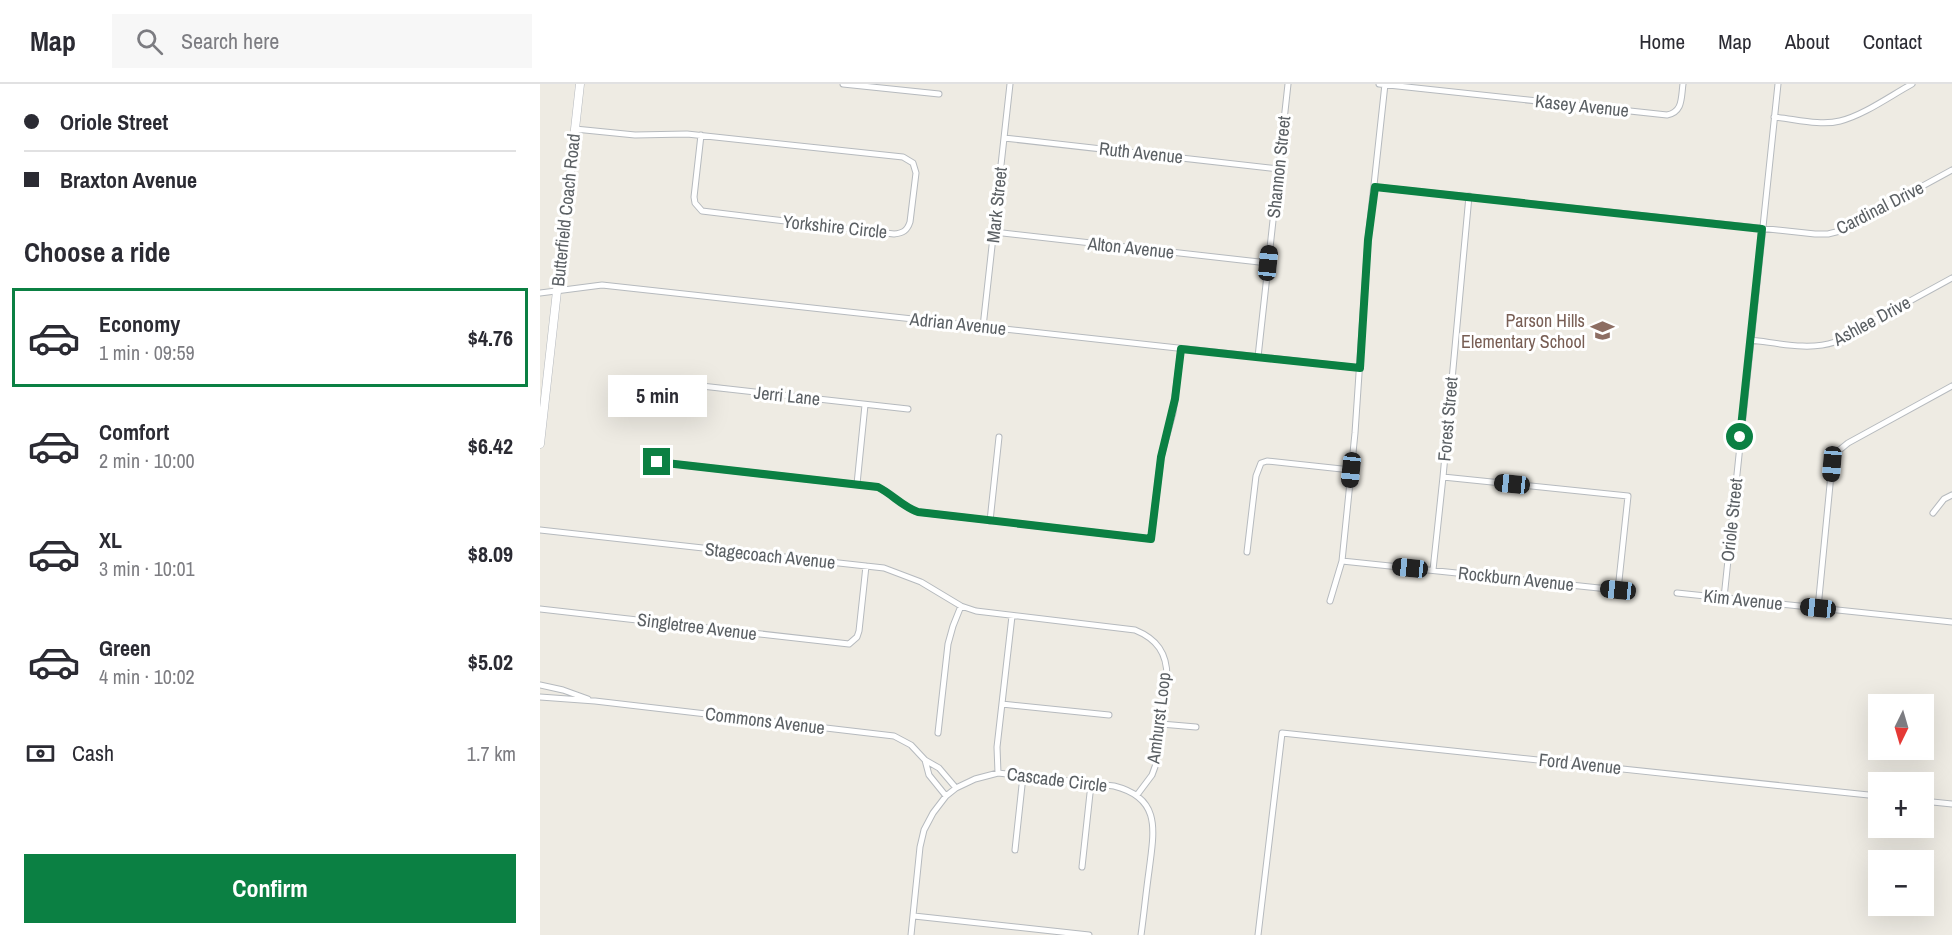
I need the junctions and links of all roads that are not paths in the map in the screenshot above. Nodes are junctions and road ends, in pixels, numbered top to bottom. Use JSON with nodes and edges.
{"nodes":[{"id":1,"x":580,"y":84,"type":"edge"},
{"id":2,"x":843,"y":84,"type":"edge"},
{"id":3,"x":1010,"y":84,"type":"edge"},
{"id":4,"x":1288,"y":84,"type":"edge"},
{"id":5,"x":1379,"y":84,"type":"edge"},
{"id":6,"x":1385,"y":84,"type":"edge"},
{"id":7,"x":1683,"y":84,"type":"edge"},
{"id":8,"x":1778,"y":84,"type":"edge"},
{"id":9,"x":1912,"y":84,"type":"edge"},
{"id":10,"x":939,"y":94,"type":"dead end"},
{"id":11,"x":1774,"y":117,"type":"junction"},
{"id":12,"x":575,"y":129,"type":"junction"},
{"id":13,"x":701,"y":135,"type":"junction"},
{"id":14,"x":1004,"y":138,"type":"junction"},
{"id":15,"x":1278,"y":168,"type":"junction"},
{"id":16,"x":1952,"y":170,"type":"edge"},
{"id":17,"x":1375,"y":187,"type":"junction"},
{"id":18,"x":1468,"y":196,"type":"junction"},
{"id":19,"x":1762,"y":229,"type":"junction"},
{"id":20,"x":994,"y":232,"type":"junction"},
{"id":21,"x":1268,"y":263,"type":"junction"},
{"id":22,"x":1952,"y":278,"type":"edge"},
{"id":23,"x":557,"y":291,"type":"junction"},
{"id":24,"x":540,"y":293,"type":"edge"},
{"id":25,"x":983,"y":327,"type":"junction"},
{"id":26,"x":1750,"y":340,"type":"junction"},
{"id":27,"x":1181,"y":349,"type":"junction"},
{"id":28,"x":1258,"y":357,"type":"junction"},
{"id":29,"x":1360,"y":368,"type":"junction"},
{"id":30,"x":666,"y":382,"type":"dead end"},
{"id":31,"x":1952,"y":386,"type":"edge"},
{"id":32,"x":865,"y":405,"type":"junction"},
{"id":33,"x":908,"y":409,"type":"dead end"},
{"id":34,"x":999,"y":437,"type":"dead end"},
{"id":35,"x":540,"y":444,"type":"edge"},
{"id":36,"x":657,"y":462,"type":"dead end"},
{"id":37,"x":1351,"y":470,"type":"junction"},
{"id":38,"x":1443,"y":477,"type":"junction"},
{"id":39,"x":856,"y":484,"type":"junction"},
{"id":40,"x":1952,"y":495,"type":"edge"},
{"id":41,"x":1933,"y":513,"type":"dead end"},
{"id":42,"x":990,"y":521,"type":"junction"},
{"id":43,"x":540,"y":530,"type":"edge"},
{"id":44,"x":1247,"y":552,"type":"dead end"},
{"id":45,"x":1342,"y":561,"type":"junction"},
{"id":46,"x":866,"y":566,"type":"junction"},
{"id":47,"x":1433,"y":570,"type":"junction"},
{"id":48,"x":1677,"y":593,"type":"dead end"},
{"id":49,"x":1724,"y":598,"type":"junction"},
{"id":50,"x":1330,"y":601,"type":"dead end"},
{"id":51,"x":962,"y":606,"type":"junction"},
{"id":52,"x":1818,"y":608,"type":"junction"},
{"id":53,"x":540,"y":609,"type":"edge"},
{"id":54,"x":991,"y":614,"type":"joint"},
{"id":55,"x":1012,"y":616,"type":"junction"},
{"id":56,"x":1952,"y":622,"type":"edge"},
{"id":57,"x":540,"y":685,"type":"edge"},
{"id":58,"x":540,"y":697,"type":"edge"},
{"id":59,"x":595,"y":701,"type":"junction"},
{"id":60,"x":1002,"y":704,"type":"junction"},
{"id":61,"x":1109,"y":716,"type":"dead end"},
{"id":62,"x":1161,"y":724,"type":"junction"},
{"id":63,"x":1196,"y":728,"type":"dead end"},
{"id":64,"x":938,"y":734,"type":"dead end"},
{"id":65,"x":925,"y":760,"type":"junction"},
{"id":66,"x":998,"y":773,"type":"junction"},
{"id":67,"x":1023,"y":776,"type":"junction"},
{"id":68,"x":1091,"y":784,"type":"junction"},
{"id":69,"x":956,"y":788,"type":"junction"},
{"id":70,"x":1137,"y":795,"type":"junction"},
{"id":71,"x":1868,"y":795,"type":"edge"},
{"id":72,"x":946,"y":796,"type":"junction"},
{"id":73,"x":1934,"y":802,"type":"edge"},
{"id":74,"x":1952,"y":804,"type":"edge"},
{"id":75,"x":1015,"y":850,"type":"dead end"},
{"id":76,"x":1082,"y":867,"type":"dead end"},
{"id":77,"x":914,"y":916,"type":"junction"},
{"id":78,"x":911,"y":935,"type":"edge"},
{"id":79,"x":1089,"y":935,"type":"edge"},
{"id":80,"x":1141,"y":935,"type":"edge"},
{"id":81,"x":1258,"y":935,"type":"edge"}],
"edges":[{"from":1,"to":12,"type":"main road","name":"Butterfield Coach Road"},
{"from":2,"to":10,"type":"street"},
{"from":3,"to":14,"type":"street","name":"Mark Street"},
{"from":4,"to":15,"type":"street","name":"Shannon Street"},
{"from":5,"to":6,"type":"street","name":"Kasey Avenue"},
{"from":6,"to":7,"type":"street","name":"Kasey Avenue"},
{"from":6,"to":17,"type":"street"},
{"from":8,"to":11,"type":"street","name":"Oriole Street"},
{"from":9,"to":11,"type":"street"},
{"from":11,"to":19,"type":"street","name":"Oriole Street"},
{"from":12,"to":13,"type":"street","name":"Yorkshire Circle"},
{"from":12,"to":23,"type":"main road","name":"Butterfield Coach Road"},
{"from":13,"to":13,"type":"street","name":"Yorkshire Circle"},
{"from":14,"to":15,"type":"street","name":"Ruth Avenue"},
{"from":14,"to":20,"type":"street","name":"Mark Street"},
{"from":15,"to":21,"type":"street","name":"Shannon Street"},
{"from":16,"to":19,"type":"street","name":"Cardinal Drive"},
{"from":17,"to":18,"type":"street","name":"Cardinal Drive"},
{"from":17,"to":29,"type":"street"},
{"from":18,"to":19,"type":"street","name":"Cardinal Drive"},
{"from":18,"to":38,"type":"street","name":"Forest Street"},
{"from":19,"to":26,"type":"street","name":"Oriole Street"},
{"from":20,"to":21,"type":"street","name":"Alton Avenue"},
{"from":20,"to":25,"type":"street","name":"Mark Street"},
{"from":21,"to":28,"type":"street","name":"Shannon Street"},
{"from":22,"to":26,"type":"street","name":"Ashlee Drive"},
{"from":23,"to":24,"type":"street","name":"Adrian Avenue"},
{"from":23,"to":25,"type":"street","name":"Adrian Avenue"},
{"from":23,"to":35,"type":"main road","name":"Butterfield Coach Road"},
{"from":25,"to":27,"type":"street","name":"Adrian Avenue"},
{"from":26,"to":49,"type":"street","name":"Oriole Street"},
{"from":27,"to":28,"type":"street","name":"Adrian Avenue"},
{"from":27,"to":42,"type":"street"},
{"from":28,"to":29,"type":"street","name":"Adrian Avenue"},
{"from":29,"to":37,"type":"street"},
{"from":30,"to":32,"type":"street","name":"Jerri Lane"},
{"from":31,"to":52,"type":"street"},
{"from":32,"to":33,"type":"street","name":"Jerri Lane"},
{"from":32,"to":39,"type":"street"},
{"from":34,"to":42,"type":"street"},
{"from":36,"to":39,"type":"street"},
{"from":37,"to":44,"type":"street"},
{"from":37,"to":45,"type":"street"},
{"from":38,"to":47,"type":"street","name":"Forest Street"},
{"from":38,"to":47,"type":"street","name":"Rockburn Avenue"},
{"from":39,"to":42,"type":"street"},
{"from":40,"to":41,"type":"street"},
{"from":43,"to":46,"type":"street","name":"Stagecoach Avenue"},
{"from":45,"to":47,"type":"street","name":"Rockburn Avenue"},
{"from":45,"to":50,"type":"street"},
{"from":46,"to":51,"type":"street","name":"Stagecoach Avenue"},
{"from":46,"to":53,"type":"street","name":"Singletree Avenue"},
{"from":48,"to":49,"type":"street","name":"Kim Avenue"},
{"from":49,"to":52,"type":"street","name":"Kim Avenue"},
{"from":51,"to":54,"type":"street","name":"Stagecoach Avenue"},
{"from":51,"to":64,"type":"street"},
{"from":52,"to":56,"type":"street","name":"Kim Avenue"},
{"from":54,"to":55,"type":"street","name":"Amhurst Loop"},
{"from":55,"to":60,"type":"street"},
{"from":55,"to":62,"type":"street","name":"Amhurst Loop"},
{"from":57,"to":59,"type":"street","name":"Commons Avenue"},
{"from":58,"to":59,"type":"street","name":"Commons Avenue"},
{"from":59,"to":65,"type":"street","name":"Commons Avenue"},
{"from":60,"to":61,"type":"street"},
{"from":60,"to":66,"type":"street"},
{"from":62,"to":63,"type":"street"},
{"from":62,"to":70,"type":"street","name":"Amhurst Loop"},
{"from":65,"to":69,"type":"street","name":"Commons Avenue"},
{"from":65,"to":72,"type":"street","name":"Commons Avenue"},
{"from":66,"to":67,"type":"street","name":"Cascade Circle"},
{"from":66,"to":69,"type":"street","name":"Cascade Circle"},
{"from":67,"to":68,"type":"street","name":"Cascade Circle"},
{"from":67,"to":75,"type":"street"},
{"from":68,"to":70,"type":"street","name":"Cascade Circle"},
{"from":68,"to":76,"type":"street"},
{"from":69,"to":72,"type":"street","name":"Cascade Circle"},
{"from":70,"to":80,"type":"street"},
{"from":71,"to":81,"type":"street","name":"Ford Avenue"},
{"from":72,"to":77,"type":"street","name":"Cascade Circle"},
{"from":73,"to":74,"type":"street"},
{"from":77,"to":78,"type":"street","name":"Cascade Circle"},
{"from":77,"to":79,"type":"street"}]}
